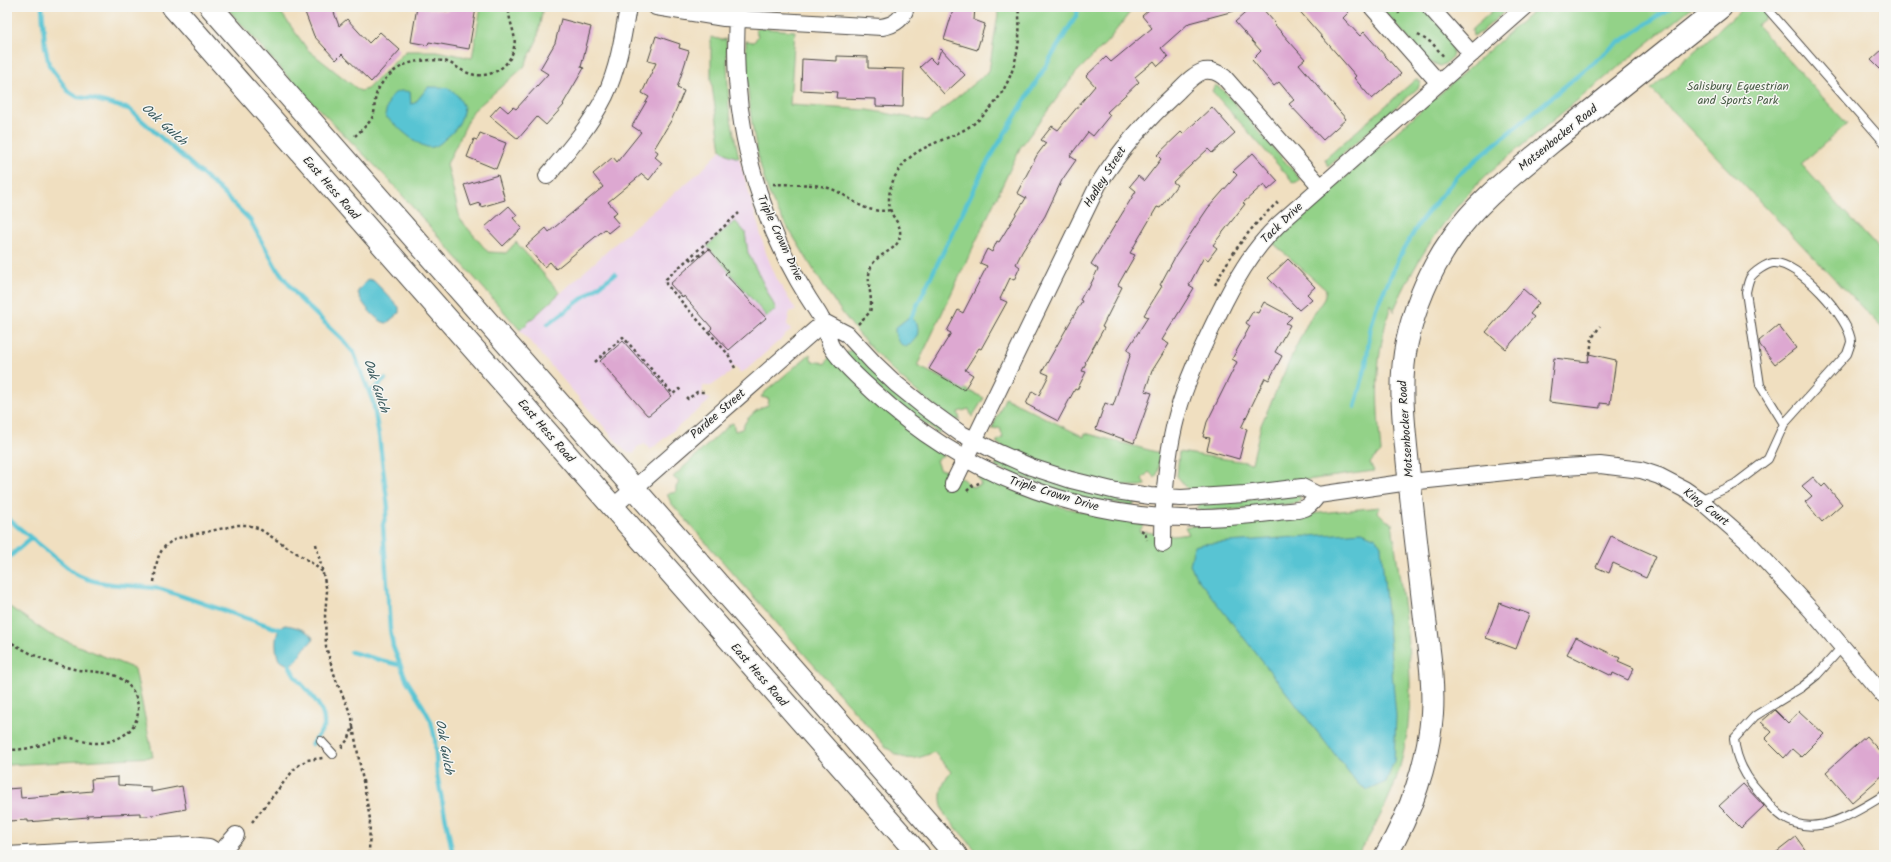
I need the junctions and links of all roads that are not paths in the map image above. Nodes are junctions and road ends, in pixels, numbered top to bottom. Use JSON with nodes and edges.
{"nodes":[{"id":1,"x":173,"y":7,"type":"edge"},
{"id":2,"x":211,"y":7,"type":"edge"},
{"id":3,"x":628,"y":7,"type":"edge"},
{"id":4,"x":656,"y":7,"type":"edge"},
{"id":5,"x":906,"y":7,"type":"edge"},
{"id":6,"x":1372,"y":7,"type":"edge"},
{"id":7,"x":1430,"y":7,"type":"edge"},
{"id":8,"x":1525,"y":7,"type":"edge"},
{"id":9,"x":1721,"y":7,"type":"edge"},
{"id":10,"x":1766,"y":7,"type":"edge"},
{"id":11,"x":737,"y":13,"type":"edge"},
{"id":12,"x":1472,"y":54,"type":"junction"},
{"id":13,"x":1439,"y":83,"type":"junction"},
{"id":14,"x":1883,"y":140,"type":"edge"},
{"id":15,"x":547,"y":176,"type":"dead end"},
{"id":16,"x":1321,"y":187,"type":"junction"},
{"id":17,"x":824,"y":322,"type":"junction"},
{"id":18,"x":1784,"y":424,"type":"junction"},
{"id":19,"x":974,"y":441,"type":"junction"},
{"id":20,"x":966,"y":459,"type":"junction"},
{"id":21,"x":1409,"y":482,"type":"junction"},
{"id":22,"x":953,"y":484,"type":"dead end"},
{"id":23,"x":633,"y":488,"type":"junction"},
{"id":24,"x":1318,"y":495,"type":"junction"},
{"id":25,"x":1165,"y":498,"type":"junction"},
{"id":26,"x":1700,"y":500,"type":"junction"},
{"id":27,"x":613,"y":507,"type":"junction"},
{"id":28,"x":1163,"y":518,"type":"junction"},
{"id":29,"x":1163,"y":544,"type":"dead end"},
{"id":30,"x":1842,"y":647,"type":"junction"},
{"id":31,"x":1884,"y":696,"type":"edge"},
{"id":32,"x":321,"y":741,"type":"dead end"},
{"id":33,"x":333,"y":754,"type":"road end"},
{"id":34,"x":1884,"y":796,"type":"edge"},
{"id":35,"x":236,"y":835,"type":"dead end"},
{"id":36,"x":31,"y":854,"type":"edge"},
{"id":37,"x":221,"y":854,"type":"edge"},
{"id":38,"x":7,"y":855,"type":"edge"},
{"id":39,"x":919,"y":855,"type":"edge"},
{"id":40,"x":956,"y":855,"type":"edge"},
{"id":41,"x":1386,"y":855,"type":"edge"}],
"edges":[{"from":1,"to":27,"type":"main road","name":"East Hess Road"},
{"from":2,"to":23,"type":"main road"},
{"from":3,"to":15,"type":"street"},
{"from":4,"to":11,"type":"street"},
{"from":5,"to":11,"type":"street"},
{"from":6,"to":13,"type":"street"},
{"from":7,"to":12,"type":"street"},
{"from":8,"to":12,"type":"street","name":"Tack Drive"},
{"from":9,"to":21,"type":"main road","name":"Motsenbocker Road"},
{"from":10,"to":14,"type":"lane"},
{"from":11,"to":17,"type":"street","name":"Triple Crown Drive"},
{"from":12,"to":13,"type":"street","name":"Tack Drive"},
{"from":13,"to":16,"type":"street","name":"Tack Drive"},
{"from":16,"to":19,"type":"street","name":"Hadley Street"},
{"from":16,"to":25,"type":"street","name":"Tack Drive"},
{"from":17,"to":19,"type":"street","name":"Triple Crown Drive"},
{"from":17,"to":20,"type":"street","name":"Triple Crown Drive"},
{"from":17,"to":23,"type":"street","name":"Pardee Street"},
{"from":18,"to":18,"type":"lane"},
{"from":18,"to":26,"type":"lane"},
{"from":19,"to":20,"type":"street","name":"Hadley Street"},
{"from":19,"to":25,"type":"street","name":"Triple Crown Drive"},
{"from":20,"to":22,"type":"street","name":"Hadley Street"},
{"from":20,"to":28,"type":"street","name":"Triple Crown Drive"},
{"from":21,"to":24,"type":"street"},
{"from":21,"to":26,"type":"street","name":"King Court"},
{"from":21,"to":41,"type":"main road","name":"Motsenbocker Road"},
{"from":23,"to":27,"type":"street","name":"Pardee Street"},
{"from":23,"to":40,"type":"main road"},
{"from":24,"to":25,"type":"street","name":"Triple Crown Drive"},
{"from":24,"to":28,"type":"street","name":"Triple Crown Drive"},
{"from":25,"to":28,"type":"street","name":"Tack Drive"},
{"from":26,"to":30,"type":"street","name":"King Court"},
{"from":27,"to":39,"type":"main road","name":"East Hess Road"},
{"from":28,"to":29,"type":"street","name":"Tack Drive"},
{"from":30,"to":31,"type":"street","name":"King Court"},
{"from":30,"to":34,"type":"lane"},
{"from":32,"to":33,"type":"lane"},
{"from":35,"to":37,"type":"street"},
{"from":36,"to":37,"type":"street"},
{"from":36,"to":38,"type":"street"}]}
